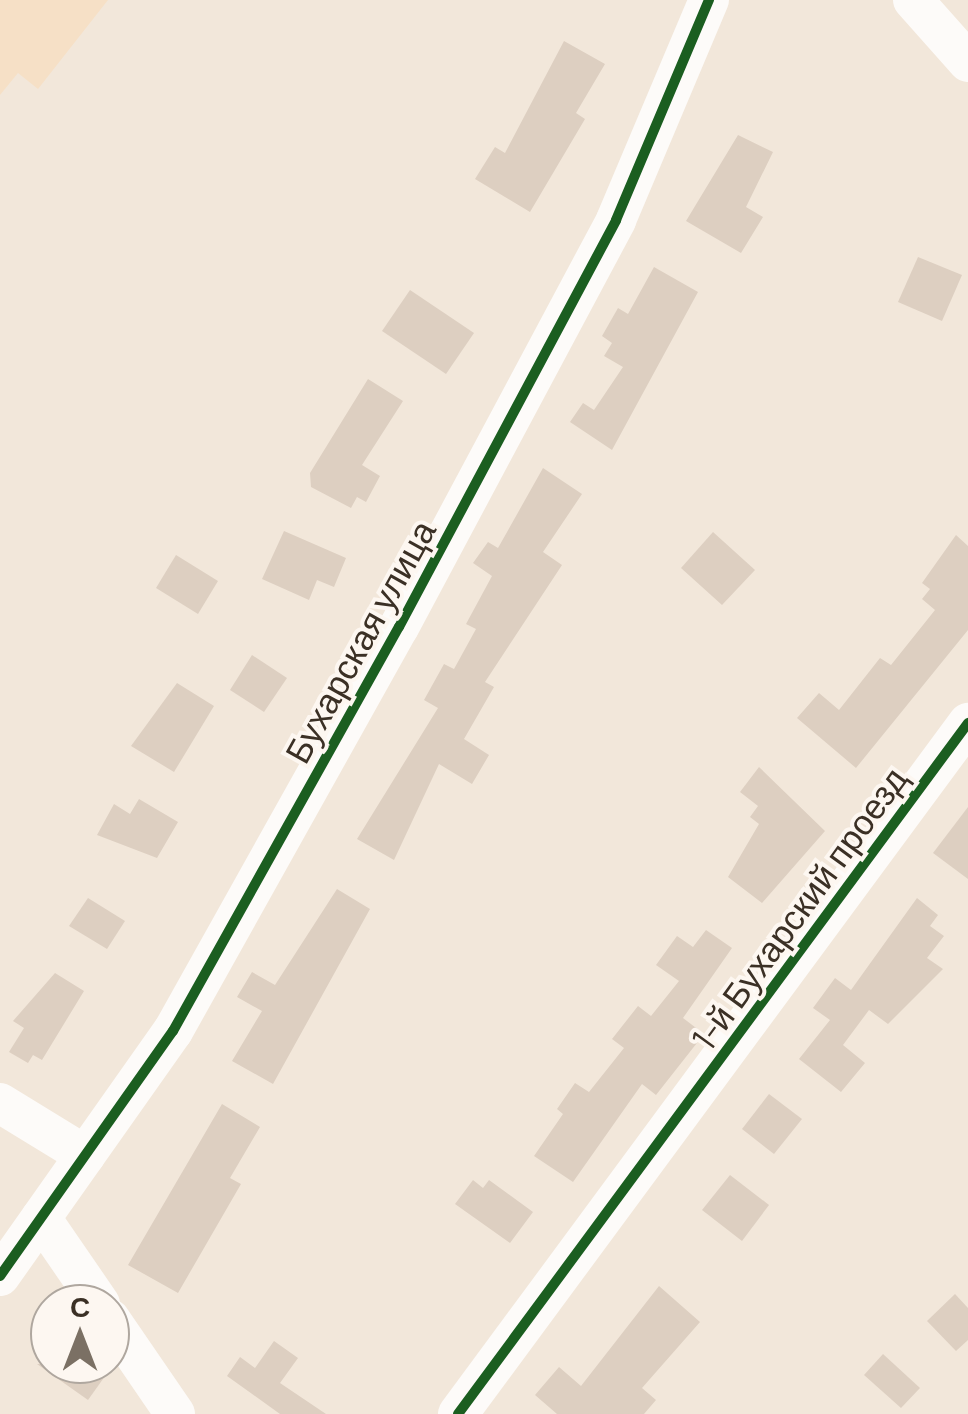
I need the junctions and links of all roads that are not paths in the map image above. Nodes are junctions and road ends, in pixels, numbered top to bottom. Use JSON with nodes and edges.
{"nodes":[{"id":1,"x":709,"y":0,"type":"edge"},
{"id":2,"x":913,"y":0,"type":"edge"},
{"id":3,"x":968,"y":62,"type":"edge"},
{"id":4,"x":968,"y":723,"type":"edge"},
{"id":5,"x":0,"y":1104,"type":"edge"},
{"id":6,"x":85,"y":1155,"type":"junction"},
{"id":7,"x":41,"y":1218,"type":"junction"},
{"id":8,"x":0,"y":1276,"type":"edge"},
{"id":9,"x":86,"y":1284,"type":"edge"},
{"id":10,"x":130,"y":1348,"type":"edge"},
{"id":11,"x":175,"y":1414,"type":"edge"},
{"id":12,"x":458,"y":1414,"type":"edge"}],
"edges":[{"from":1,"to":6,"type":"street","name":"Бухарская улица"},
{"from":2,"to":3,"type":"street"},
{"from":4,"to":12,"type":"street","name":"1-й Бухарский проезд"},
{"from":5,"to":6,"type":"street"},
{"from":6,"to":7,"type":"street","name":"Бухарская улица"},
{"from":7,"to":8,"type":"street","name":"Бухарская улица"},
{"from":7,"to":9,"type":"street"},
{"from":10,"to":11,"type":"street"}]}
